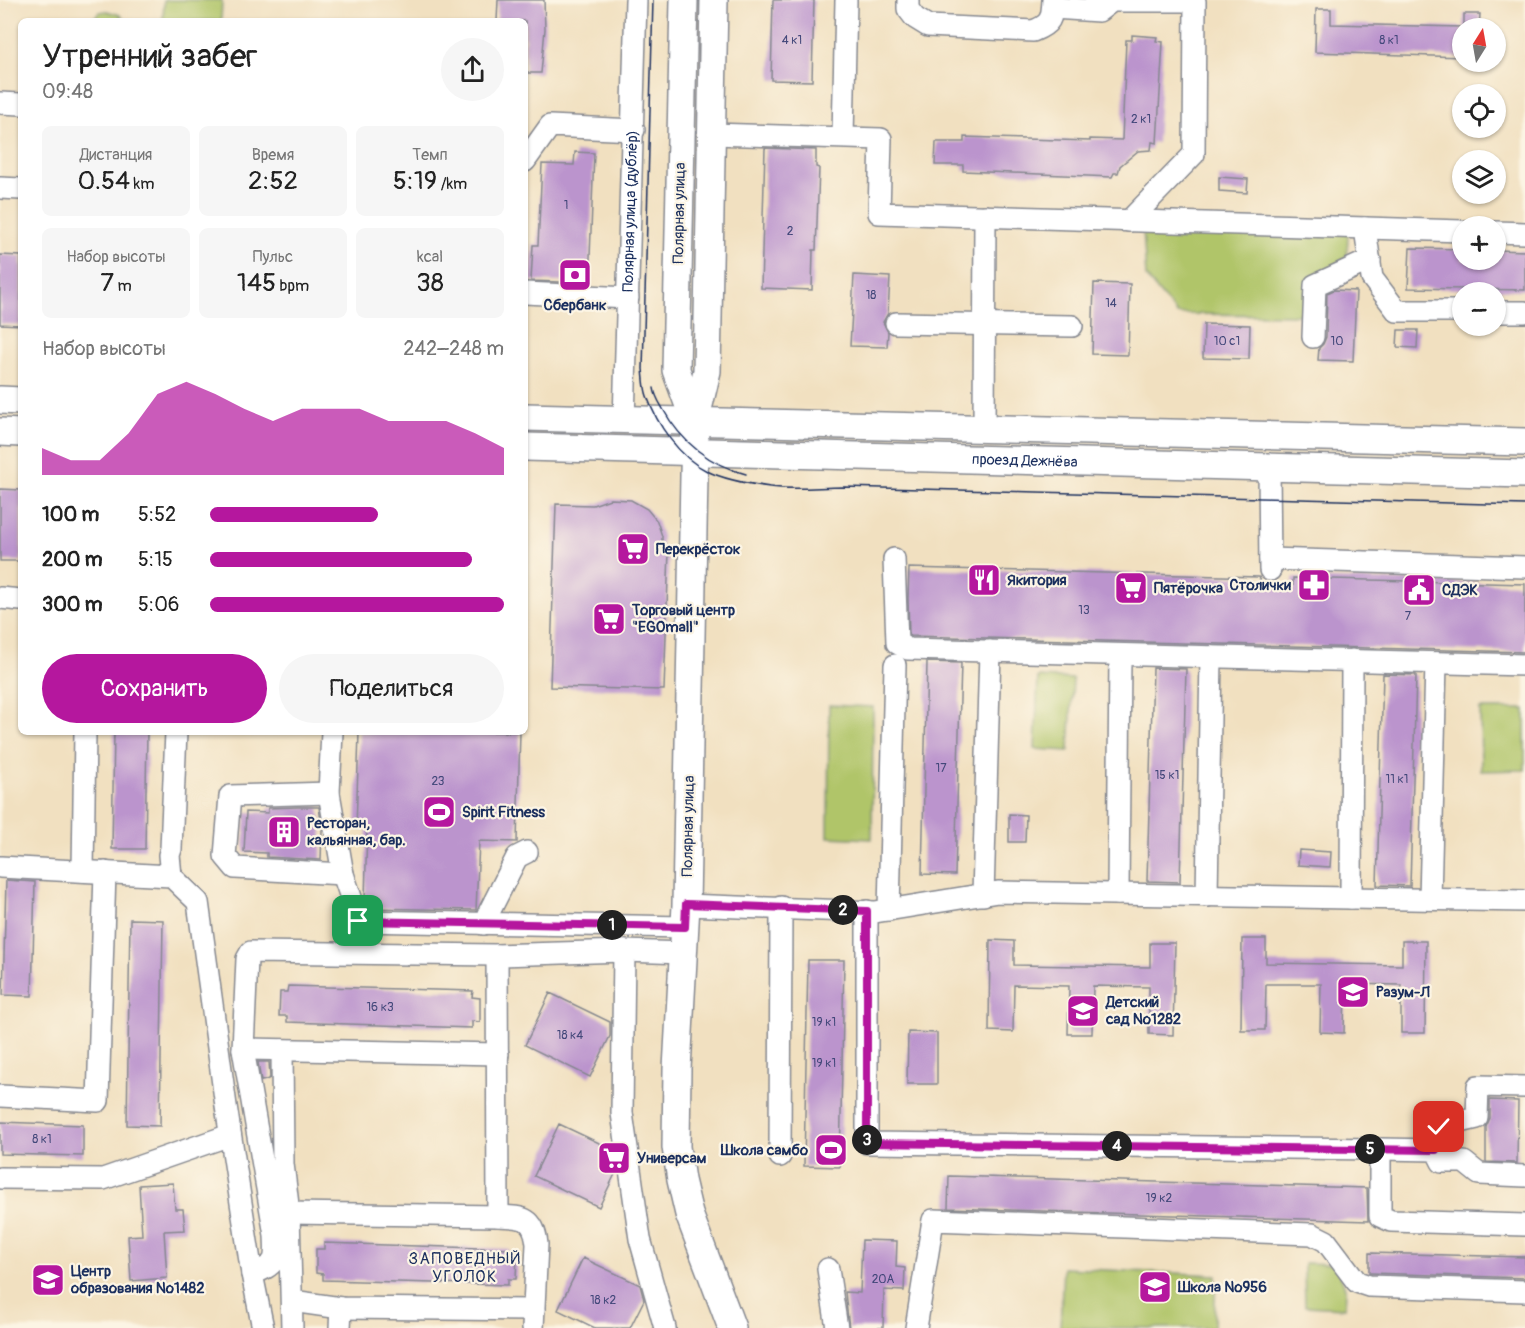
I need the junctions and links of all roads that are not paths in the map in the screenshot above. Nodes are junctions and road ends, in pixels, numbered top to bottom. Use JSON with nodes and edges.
{"nodes":[{"id":1,"x":636,"y":0,"type":"edge"},
{"id":2,"x":684,"y":0,"type":"edge"},
{"id":3,"x":714,"y":0,"type":"edge"},
{"id":4,"x":846,"y":0,"type":"edge"},
{"id":5,"x":908,"y":0,"type":"edge"},
{"id":6,"x":1053,"y":4,"type":"edge"},
{"id":7,"x":0,"y":103,"type":"edge"},
{"id":8,"x":18,"y":104,"type":"edge"},
{"id":9,"x":634,"y":130,"type":"junction"},
{"id":10,"x":712,"y":134,"type":"junction"},
{"id":11,"x":843,"y":137,"type":"junction"},
{"id":12,"x":528,"y":157,"type":"edge"},
{"id":13,"x":0,"y":188,"type":"edge"},
{"id":14,"x":18,"y":189,"type":"edge"},
{"id":15,"x":985,"y":216,"type":"junction"},
{"id":16,"x":1129,"y":220,"type":"junction"},
{"id":17,"x":1365,"y":228,"type":"junction"},
{"id":18,"x":1452,"y":231,"type":"edge"},
{"id":19,"x":1506,"y":232,"type":"edge"},
{"id":20,"x":1525,"y":233,"type":"edge"},
{"id":21,"x":1370,"y":260,"type":"junction"},
{"id":22,"x":528,"y":293,"type":"edge"},
{"id":23,"x":628,"y":298,"type":"junction"},
{"id":24,"x":1452,"y":311,"type":"edge"},
{"id":25,"x":1506,"y":312,"type":"edge"},
{"id":26,"x":1525,"y":312,"type":"edge"},
{"id":27,"x":896,"y":323,"type":"dead end"},
{"id":28,"x":984,"y":324,"type":"junction"},
{"id":29,"x":1072,"y":326,"type":"dead end"},
{"id":30,"x":1313,"y":337,"type":"dead end"},
{"id":31,"x":0,"y":400,"type":"edge"},
{"id":32,"x":18,"y":401,"type":"edge"},
{"id":33,"x":528,"y":417,"type":"edge"},
{"id":34,"x":624,"y":421,"type":"junction"},
{"id":35,"x":695,"y":422,"type":"junction"},
{"id":36,"x":984,"y":429,"type":"junction"},
{"id":37,"x":0,"y":432,"type":"edge"},
{"id":38,"x":18,"y":433,"type":"edge"},
{"id":39,"x":1525,"y":442,"type":"edge"},
{"id":40,"x":528,"y":447,"type":"edge"},
{"id":41,"x":694,"y":451,"type":"junction"},
{"id":42,"x":1269,"y":467,"type":"junction"},
{"id":43,"x":1525,"y":474,"type":"edge"},
{"id":44,"x":894,"y":559,"type":"dead end"},
{"id":45,"x":1525,"y":567,"type":"edge"},
{"id":46,"x":0,"y":598,"type":"edge"},
{"id":47,"x":18,"y":600,"type":"edge"},
{"id":48,"x":990,"y":651,"type":"junction"},
{"id":49,"x":1120,"y":655,"type":"junction"},
{"id":50,"x":1211,"y":657,"type":"junction"},
{"id":51,"x":1352,"y":660,"type":"junction"},
{"id":52,"x":1436,"y":663,"type":"junction"},
{"id":53,"x":895,"y":664,"type":"dead end"},
{"id":54,"x":1525,"y":665,"type":"edge"},
{"id":55,"x":85,"y":735,"type":"edge"},
{"id":56,"x":176,"y":735,"type":"edge"},
{"id":57,"x":332,"y":735,"type":"edge"},
{"id":58,"x":329,"y":793,"type":"junction"},
{"id":59,"x":527,"y":852,"type":"dead end"},
{"id":60,"x":0,"y":867,"type":"edge"},
{"id":61,"x":83,"y":871,"type":"junction"},
{"id":62,"x":105,"y":872,"type":"junction"},
{"id":63,"x":343,"y":873,"type":"junction"},
{"id":64,"x":171,"y":876,"type":"junction"},
{"id":65,"x":1118,"y":894,"type":"junction"},
{"id":66,"x":983,"y":895,"type":"junction"},
{"id":67,"x":1207,"y":896,"type":"junction"},
{"id":68,"x":1351,"y":898,"type":"junction"},
{"id":69,"x":1430,"y":899,"type":"junction"},
{"id":70,"x":1525,"y":901,"type":"edge"},
{"id":71,"x":781,"y":907,"type":"junction"},
{"id":72,"x":889,"y":910,"type":"junction"},
{"id":73,"x":867,"y":911,"type":"junction"},
{"id":74,"x":483,"y":924,"type":"junction"},
{"id":75,"x":685,"y":928,"type":"junction"},
{"id":76,"x":624,"y":951,"type":"junction"},
{"id":77,"x":497,"y":955,"type":"junction"},
{"id":78,"x":243,"y":1049,"type":"junction"},
{"id":79,"x":282,"y":1050,"type":"junction"},
{"id":80,"x":498,"y":1053,"type":"junction"},
{"id":81,"x":1525,"y":1087,"type":"edge"},
{"id":82,"x":0,"y":1096,"type":"edge"},
{"id":83,"x":230,"y":1136,"type":"junction"},
{"id":84,"x":1380,"y":1149,"type":"junction"},
{"id":85,"x":1436,"y":1150,"type":"junction"},
{"id":86,"x":780,"y":1156,"type":"dead end"},
{"id":87,"x":1525,"y":1176,"type":"edge"},
{"id":88,"x":0,"y":1178,"type":"edge"},
{"id":89,"x":289,"y":1213,"type":"junction"},
{"id":90,"x":498,"y":1216,"type":"junction"},
{"id":91,"x":1525,"y":1225,"type":"edge"},
{"id":92,"x":828,"y":1269,"type":"dead end"},
{"id":93,"x":252,"y":1274,"type":"junction"},
{"id":94,"x":1525,"y":1291,"type":"edge"},
{"id":95,"x":292,"y":1301,"type":"junction"},
{"id":96,"x":340,"y":1318,"type":"edge"},
{"id":97,"x":533,"y":1319,"type":"edge"},
{"id":98,"x":263,"y":1328,"type":"edge"},
{"id":99,"x":292,"y":1328,"type":"edge"},
{"id":100,"x":665,"y":1328,"type":"edge"},
{"id":101,"x":732,"y":1328,"type":"edge"},
{"id":102,"x":837,"y":1328,"type":"edge"},
{"id":103,"x":916,"y":1328,"type":"edge"}],
"edges":[{"from":1,"to":9,"type":"street","name":"Полярная улица (дублёр)"},
{"from":2,"to":35,"type":"main road","name":"Полярная улица"},
{"from":3,"to":10,"type":"main road","name":"Полярная улица"},
{"from":4,"to":11,"type":"street"},
{"from":5,"to":6,"type":"street"},
{"from":6,"to":16,"type":"street"},
{"from":7,"to":8,"type":"street"},
{"from":9,"to":12,"type":"street"},
{"from":9,"to":23,"type":"street","name":"Полярная улица (дублёр)"},
{"from":10,"to":11,"type":"street"},
{"from":10,"to":35,"type":"main road","name":"Полярная улица"},
{"from":11,"to":15,"type":"street"},
{"from":13,"to":14,"type":"street"},
{"from":15,"to":16,"type":"street"},
{"from":15,"to":28,"type":"street"},
{"from":16,"to":17,"type":"street"},
{"from":17,"to":18,"type":"street"},
{"from":17,"to":21,"type":"street"},
{"from":19,"to":20,"type":"street"},
{"from":21,"to":24,"type":"street"},
{"from":21,"to":30,"type":"street"},
{"from":22,"to":23,"type":"street"},
{"from":23,"to":34,"type":"street","name":"Полярная улица (дублёр)"},
{"from":25,"to":26,"type":"street"},
{"from":27,"to":28,"type":"street"},
{"from":28,"to":29,"type":"street"},
{"from":28,"to":36,"type":"street"},
{"from":31,"to":32,"type":"main road"},
{"from":33,"to":34,"type":"main road","name":"проезд Дежнёва"},
{"from":34,"to":35,"type":"main road","name":"проезд Дежнёва"},
{"from":35,"to":36,"type":"main road","name":"проезд Дежнёва"},
{"from":35,"to":41,"type":"main road","name":"Полярная улица"},
{"from":36,"to":39,"type":"main road","name":"проезд Дежнёва"},
{"from":37,"to":38,"type":"main road"},
{"from":40,"to":41,"type":"main road","name":"проезд Дежнёва"},
{"from":41,"to":42,"type":"main road","name":"проезд Дежнёва"},
{"from":41,"to":75,"type":"main road","name":"Полярная улица"},
{"from":42,"to":43,"type":"main road","name":"проезд Дежнёва"},
{"from":42,"to":45,"type":"street"},
{"from":44,"to":48,"type":"street"},
{"from":46,"to":47,"type":"street"},
{"from":48,"to":49,"type":"street"},
{"from":48,"to":66,"type":"street"},
{"from":49,"to":50,"type":"street"},
{"from":49,"to":65,"type":"street"},
{"from":50,"to":51,"type":"street"},
{"from":50,"to":67,"type":"street"},
{"from":51,"to":52,"type":"street"},
{"from":51,"to":68,"type":"street"},
{"from":52,"to":54,"type":"street"},
{"from":52,"to":69,"type":"street"},
{"from":53,"to":72,"type":"street"},
{"from":55,"to":61,"type":"street"},
{"from":56,"to":64,"type":"street"},
{"from":57,"to":58,"type":"street"},
{"from":58,"to":63,"type":"street"},
{"from":58,"to":63,"type":"street"},
{"from":59,"to":74,"type":"street"},
{"from":60,"to":61,"type":"street"},
{"from":61,"to":62,"type":"street"},
{"from":62,"to":64,"type":"street"},
{"from":62,"to":82,"type":"street"},
{"from":63,"to":74,"type":"street"},
{"from":64,"to":83,"type":"street"},
{"from":65,"to":66,"type":"street"},
{"from":65,"to":67,"type":"street"},
{"from":66,"to":72,"type":"street"},
{"from":67,"to":68,"type":"street"},
{"from":68,"to":69,"type":"street"},
{"from":69,"to":70,"type":"street"},
{"from":71,"to":73,"type":"street"},
{"from":71,"to":75,"type":"street"},
{"from":71,"to":86,"type":"street"},
{"from":72,"to":73,"type":"street"},
{"from":73,"to":84,"type":"street"},
{"from":74,"to":75,"type":"street"},
{"from":75,"to":76,"type":"street"},
{"from":75,"to":101,"type":"main road","name":"Полярная улица"},
{"from":76,"to":77,"type":"street"},
{"from":76,"to":100,"type":"street"},
{"from":77,"to":78,"type":"street"},
{"from":77,"to":80,"type":"street"},
{"from":78,"to":79,"type":"street"},
{"from":78,"to":93,"type":"street"},
{"from":79,"to":80,"type":"street"},
{"from":79,"to":89,"type":"street"},
{"from":80,"to":90,"type":"street"},
{"from":81,"to":85,"type":"street"},
{"from":83,"to":88,"type":"street"},
{"from":83,"to":93,"type":"street"},
{"from":84,"to":85,"type":"street"},
{"from":84,"to":91,"type":"street"},
{"from":85,"to":87,"type":"street"},
{"from":89,"to":90,"type":"street"},
{"from":89,"to":95,"type":"street"},
{"from":90,"to":97,"type":"street"},
{"from":92,"to":102,"type":"street"},
{"from":93,"to":98,"type":"street"},
{"from":94,"to":103,"type":"street"},
{"from":95,"to":96,"type":"street"},
{"from":95,"to":99,"type":"street"},
{"from":96,"to":97,"type":"street"}]}
